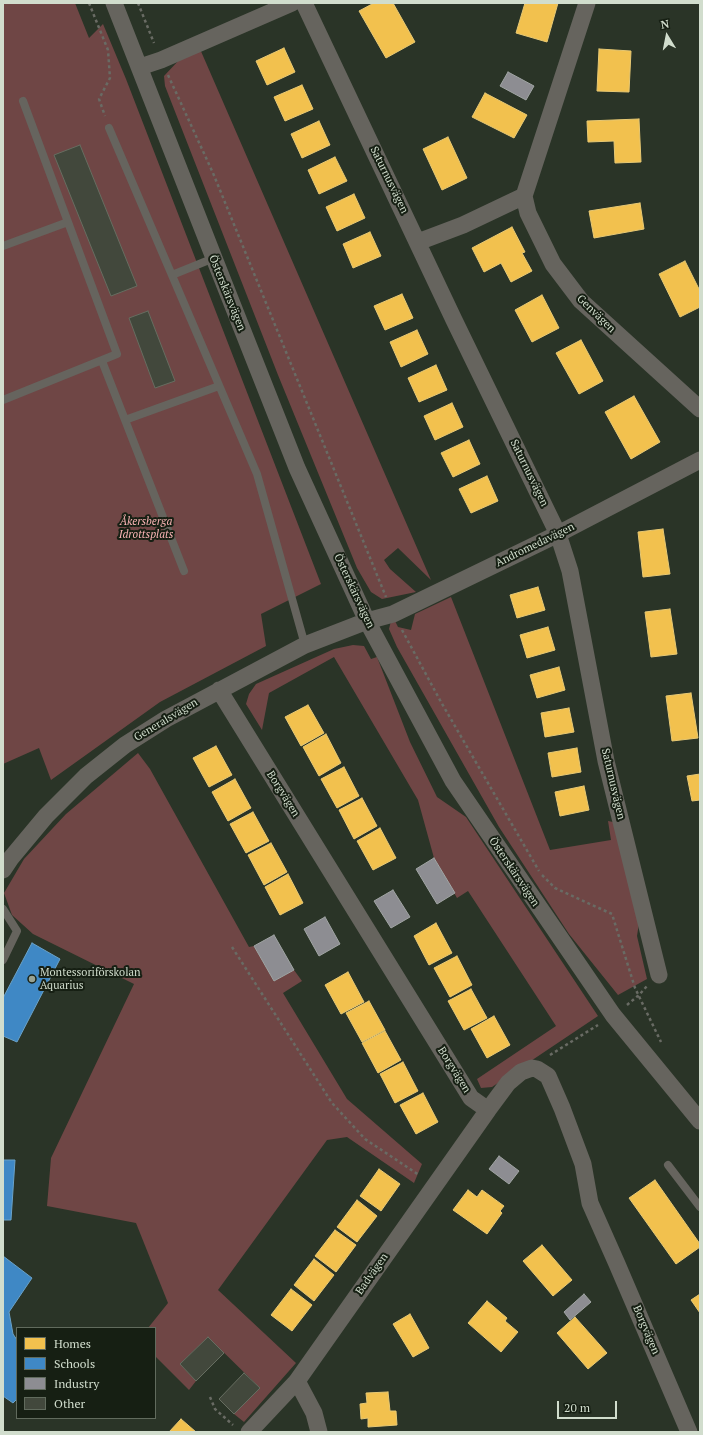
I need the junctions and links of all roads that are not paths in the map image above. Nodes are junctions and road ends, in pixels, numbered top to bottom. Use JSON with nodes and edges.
{"nodes":[{"id":1,"x":114,"y":3,"type":"edge"},
{"id":2,"x":292,"y":3,"type":"edge"},
{"id":3,"x":304,"y":3,"type":"edge"},
{"id":4,"x":587,"y":3,"type":"edge"},
{"id":5,"x":140,"y":67,"type":"junction"},
{"id":6,"x":23,"y":101,"type":"dead end"},
{"id":7,"x":109,"y":128,"type":"road end"},
{"id":8,"x":524,"y":196,"type":"junction"},
{"id":9,"x":68,"y":222,"type":"junction"},
{"id":10,"x":418,"y":242,"type":"junction"},
{"id":11,"x":3,"y":246,"type":"edge"},
{"id":12,"x":214,"y":258,"type":"junction"},
{"id":13,"x":172,"y":275,"type":"junction"},
{"id":14,"x":102,"y":361,"type":"junction"},
{"id":15,"x":219,"y":386,"type":"junction"},
{"id":16,"x":3,"y":400,"type":"edge"},
{"id":17,"x":700,"y":409,"type":"edge"},
{"id":18,"x":125,"y":420,"type":"junction"},
{"id":19,"x":700,"y":460,"type":"edge"},
{"id":20,"x":558,"y":534,"type":"junction"},
{"id":21,"x":184,"y":571,"type":"dead end"},
{"id":22,"x":366,"y":621,"type":"junction"},
{"id":23,"x":305,"y":645,"type":"junction"},
{"id":24,"x":219,"y":690,"type":"junction"},
{"id":25,"x":3,"y":870,"type":"edge"},
{"id":26,"x":3,"y":909,"type":"edge"},
{"id":27,"x":3,"y":960,"type":"edge"},
{"id":28,"x":659,"y":975,"type":"dead end"},
{"id":29,"x":488,"y":1110,"type":"junction"},
{"id":30,"x":700,"y":1121,"type":"edge"},
{"id":31,"x":668,"y":1165,"type":"dead end"},
{"id":32,"x":700,"y":1207,"type":"edge"},
{"id":33,"x":297,"y":1381,"type":"junction"},
{"id":34,"x":242,"y":1430,"type":"edge"},
{"id":35,"x":319,"y":1432,"type":"edge"},
{"id":36,"x":689,"y":1432,"type":"edge"}],
"edges":[{"from":1,"to":5,"type":"street","name":"Österskärsvägen"},
{"from":2,"to":5,"type":"street"},
{"from":3,"to":10,"type":"street","name":"Saturnusvägen"},
{"from":4,"to":8,"type":"street"},
{"from":5,"to":12,"type":"street","name":"Österskärsvägen"},
{"from":6,"to":9,"type":"lane"},
{"from":7,"to":13,"type":"lane"},
{"from":8,"to":10,"type":"street"},
{"from":8,"to":17,"type":"street","name":"Genvägen"},
{"from":9,"to":11,"type":"lane"},
{"from":9,"to":14,"type":"lane"},
{"from":10,"to":20,"type":"street","name":"Saturnusvägen"},
{"from":12,"to":13,"type":"lane"},
{"from":12,"to":22,"type":"street","name":"Österskärsvägen"},
{"from":13,"to":15,"type":"lane"},
{"from":14,"to":16,"type":"lane"},
{"from":14,"to":18,"type":"lane"},
{"from":15,"to":18,"type":"lane"},
{"from":15,"to":23,"type":"lane"},
{"from":18,"to":21,"type":"lane"},
{"from":19,"to":20,"type":"street","name":"Andromedavägen"},
{"from":20,"to":22,"type":"street","name":"Andromedavägen"},
{"from":20,"to":28,"type":"street","name":"Saturnusvägen"},
{"from":22,"to":23,"type":"street","name":"Generalsvägen"},
{"from":22,"to":30,"type":"street","name":"Österskärsvägen"},
{"from":23,"to":24,"type":"street","name":"Generalsvägen"},
{"from":24,"to":25,"type":"street","name":"Generalsvägen"},
{"from":24,"to":29,"type":"street","name":"Borgvägen"},
{"from":26,"to":27,"type":"lane"},
{"from":29,"to":33,"type":"street","name":"Badvägen"},
{"from":29,"to":36,"type":"street","name":"Borgvägen"},
{"from":31,"to":32,"type":"lane"},
{"from":33,"to":34,"type":"street","name":"Badvägen"},
{"from":33,"to":35,"type":"street"}]}
